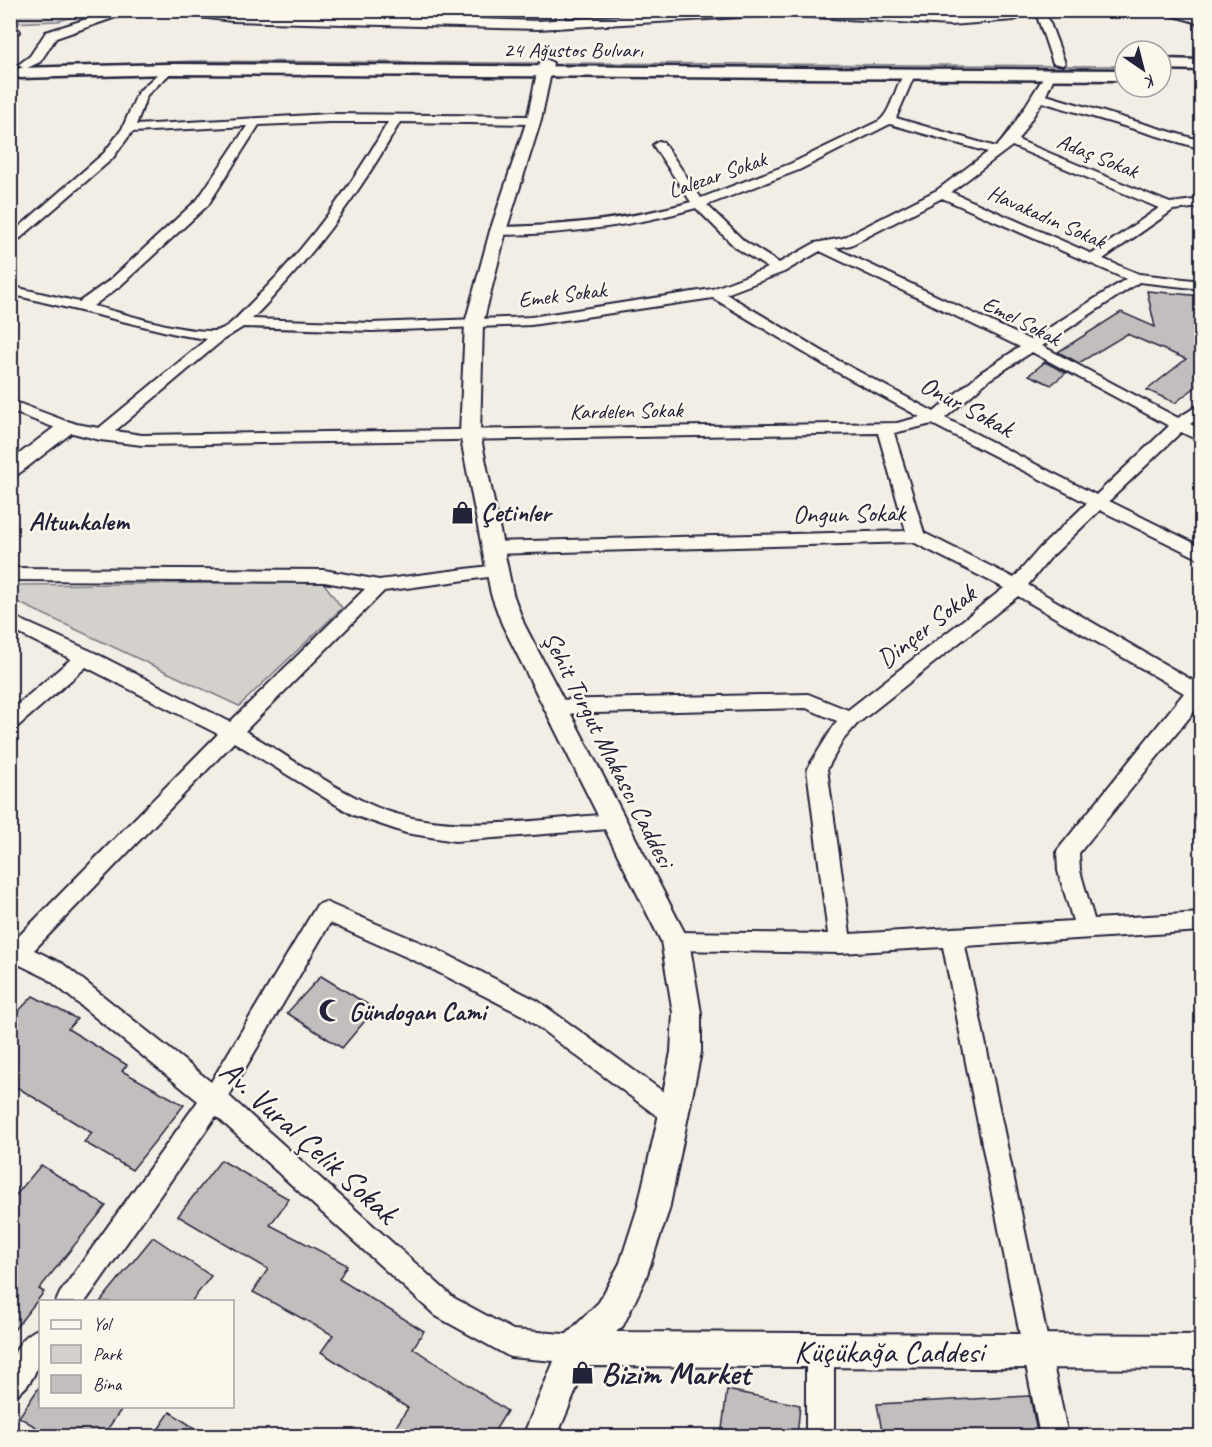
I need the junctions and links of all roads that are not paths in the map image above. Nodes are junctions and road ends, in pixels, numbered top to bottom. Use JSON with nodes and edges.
{"nodes":[{"id":1,"x":109,"y":10,"type":"edge"},
{"id":2,"x":130,"y":10,"type":"edge"},
{"id":3,"x":1034,"y":10,"type":"edge"},
{"id":4,"x":1040,"y":10,"type":"edge"},
{"id":5,"x":1160,"y":10,"type":"edge"},
{"id":6,"x":181,"y":11,"type":"edge"},
{"id":7,"x":692,"y":12,"type":"edge"},
{"id":8,"x":410,"y":16,"type":"edge"},
{"id":9,"x":561,"y":17,"type":"edge"},
{"id":10,"x":1202,"y":19,"type":"edge"},
{"id":11,"x":1173,"y":64,"type":"edge"},
{"id":12,"x":1113,"y":65,"type":"edge"},
{"id":13,"x":1202,"y":65,"type":"edge"},
{"id":14,"x":545,"y":68,"type":"junction"},
{"id":15,"x":169,"y":69,"type":"junction"},
{"id":16,"x":1054,"y":69,"type":"junction"},
{"id":17,"x":15,"y":71,"type":"edge"},
{"id":18,"x":1113,"y":74,"type":"edge"},
{"id":19,"x":909,"y":75,"type":"junction"},
{"id":20,"x":1173,"y":75,"type":"edge"},
{"id":21,"x":1202,"y":76,"type":"edge"},
{"id":22,"x":1038,"y":97,"type":"junction"},
{"id":23,"x":257,"y":120,"type":"junction"},
{"id":24,"x":395,"y":120,"type":"junction"},
{"id":25,"x":534,"y":120,"type":"junction"},
{"id":26,"x":888,"y":120,"type":"junction"},
{"id":27,"x":128,"y":129,"type":"junction"},
{"id":28,"x":1011,"y":141,"type":"junction"},
{"id":29,"x":659,"y":145,"type":"dead end"},
{"id":30,"x":1202,"y":145,"type":"edge"},
{"id":31,"x":997,"y":151,"type":"junction"},
{"id":32,"x":942,"y":193,"type":"junction"},
{"id":33,"x":1202,"y":203,"type":"edge"},
{"id":34,"x":698,"y":206,"type":"junction"},
{"id":35,"x":1169,"y":207,"type":"junction"},
{"id":36,"x":498,"y":231,"type":"junction"},
{"id":37,"x":10,"y":243,"type":"edge"},
{"id":38,"x":820,"y":246,"type":"junction"},
{"id":39,"x":1094,"y":259,"type":"junction"},
{"id":40,"x":779,"y":269,"type":"junction"},
{"id":41,"x":1136,"y":278,"type":"junction"},
{"id":42,"x":1202,"y":285,"type":"edge"},
{"id":43,"x":10,"y":290,"type":"edge"},
{"id":44,"x":715,"y":293,"type":"junction"},
{"id":45,"x":81,"y":308,"type":"junction"},
{"id":46,"x":240,"y":323,"type":"junction"},
{"id":47,"x":474,"y":323,"type":"junction"},
{"id":48,"x":219,"y":336,"type":"junction"},
{"id":49,"x":1031,"y":346,"type":"junction"},
{"id":50,"x":10,"y":405,"type":"edge"},
{"id":51,"x":1202,"y":408,"type":"edge"},
{"id":52,"x":936,"y":418,"type":"junction"},
{"id":53,"x":1178,"y":426,"type":"junction"},
{"id":54,"x":67,"y":427,"type":"junction"},
{"id":55,"x":885,"y":429,"type":"junction"},
{"id":56,"x":470,"y":434,"type":"junction"},
{"id":57,"x":100,"y":435,"type":"junction"},
{"id":58,"x":1202,"y":438,"type":"edge"},
{"id":59,"x":10,"y":471,"type":"edge"},
{"id":60,"x":1101,"y":503,"type":"junction"},
{"id":61,"x":916,"y":536,"type":"junction"},
{"id":62,"x":1202,"y":554,"type":"edge"},
{"id":63,"x":495,"y":559,"type":"junction"},
{"id":64,"x":10,"y":574,"type":"edge"},
{"id":65,"x":379,"y":586,"type":"junction"},
{"id":66,"x":1017,"y":587,"type":"junction"},
{"id":67,"x":10,"y":621,"type":"edge"},
{"id":68,"x":86,"y":657,"type":"junction"},
{"id":69,"x":1199,"y":693,"type":"edge"},
{"id":70,"x":555,"y":707,"type":"junction"},
{"id":71,"x":850,"y":719,"type":"junction"},
{"id":72,"x":10,"y":722,"type":"edge"},
{"id":73,"x":232,"y":732,"type":"junction"},
{"id":74,"x":614,"y":822,"type":"junction"},
{"id":75,"x":1202,"y":922,"type":"edge"},
{"id":76,"x":1086,"y":929,"type":"junction"},
{"id":77,"x":952,"y":937,"type":"junction"},
{"id":78,"x":675,"y":941,"type":"junction"},
{"id":79,"x":840,"y":944,"type":"junction"},
{"id":80,"x":13,"y":954,"type":"edge"},
{"id":81,"x":214,"y":1099,"type":"junction"},
{"id":82,"x":674,"y":1114,"type":"junction"},
{"id":83,"x":70,"y":1300,"type":"edge"},
{"id":84,"x":39,"y":1343,"type":"edge"},
{"id":85,"x":576,"y":1350,"type":"junction"},
{"id":86,"x":1036,"y":1350,"type":"junction"},
{"id":87,"x":820,"y":1352,"type":"junction"},
{"id":88,"x":1202,"y":1352,"type":"edge"},
{"id":89,"x":10,"y":1384,"type":"edge"},
{"id":90,"x":540,"y":1437,"type":"edge"},
{"id":91,"x":820,"y":1437,"type":"edge"},
{"id":92,"x":1054,"y":1437,"type":"edge"}],
"edges":[{"from":1,"to":17,"type":"street"},
{"from":2,"to":17,"type":"street"},
{"from":3,"to":7,"type":"street"},
{"from":4,"to":16,"type":"street"},
{"from":5,"to":10,"type":"street"},
{"from":6,"to":8,"type":"street"},
{"from":7,"to":9,"type":"street"},
{"from":8,"to":9,"type":"street"},
{"from":11,"to":13,"type":"main road"},
{"from":12,"to":16,"type":"main road","name":"24 Ağustos Bulvarı"},
{"from":14,"to":15,"type":"main road","name":"24 Ağustos Bulvarı"},
{"from":14,"to":16,"type":"main road","name":"24 Ağustos Bulvarı"},
{"from":14,"to":17,"type":"main road","name":"24 Ağustos Bulvarı"},
{"from":14,"to":19,"type":"main road","name":"24 Ağustos Bulvarı"},
{"from":14,"to":25,"type":"street","name":"Şehit Turgut Makascı Caddesi"},
{"from":15,"to":17,"type":"main road","name":"24 Ağustos Bulvarı"},
{"from":15,"to":27,"type":"street"},
{"from":16,"to":18,"type":"main road","name":"24 Ağustos Bulvarı"},
{"from":16,"to":19,"type":"main road","name":"24 Ağustos Bulvarı"},
{"from":16,"to":22,"type":"street","name":"Emek Sokak"},
{"from":19,"to":26,"type":"street"},
{"from":20,"to":21,"type":"main road"},
{"from":22,"to":28,"type":"street","name":"Emek Sokak"},
{"from":22,"to":30,"type":"street"},
{"from":23,"to":24,"type":"street"},
{"from":23,"to":27,"type":"street"},
{"from":23,"to":45,"type":"street"},
{"from":24,"to":25,"type":"street"},
{"from":24,"to":46,"type":"street"},
{"from":25,"to":36,"type":"street","name":"Şehit Turgut Makascı Caddesi"},
{"from":26,"to":31,"type":"street"},
{"from":26,"to":34,"type":"street","name":"Lalezar Sokak"},
{"from":27,"to":37,"type":"street"},
{"from":28,"to":31,"type":"street","name":"Emek Sokak"},
{"from":28,"to":35,"type":"street","name":"Adaş Sokak"},
{"from":29,"to":34,"type":"street"},
{"from":31,"to":32,"type":"street","name":"Emek Sokak"},
{"from":32,"to":38,"type":"street","name":"Emek Sokak"},
{"from":32,"to":39,"type":"street","name":"Havakadın Sokak"},
{"from":33,"to":35,"type":"street"},
{"from":34,"to":36,"type":"street","name":"Lalezar Sokak"},
{"from":34,"to":40,"type":"street"},
{"from":35,"to":39,"type":"street"},
{"from":36,"to":47,"type":"street","name":"Şehit Turgut Makascı Caddesi"},
{"from":38,"to":40,"type":"street","name":"Emek Sokak"},
{"from":38,"to":49,"type":"street","name":"Emel Sokak"},
{"from":39,"to":41,"type":"street","name":"Havakadın Sokak"},
{"from":40,"to":44,"type":"street","name":"Emek Sokak"},
{"from":41,"to":42,"type":"street"},
{"from":41,"to":49,"type":"street","name":"Kardelen Sokak"},
{"from":43,"to":45,"type":"street"},
{"from":44,"to":47,"type":"street","name":"Emek Sokak"},
{"from":44,"to":52,"type":"street","name":"Onur Sokak"},
{"from":45,"to":48,"type":"street"},
{"from":46,"to":47,"type":"street","name":"Emek Sokak"},
{"from":46,"to":48,"type":"street"},
{"from":47,"to":56,"type":"street","name":"Şehit Turgut Makascı Caddesi"},
{"from":48,"to":57,"type":"street"},
{"from":49,"to":52,"type":"street","name":"Kardelen Sokak"},
{"from":49,"to":53,"type":"street","name":"Emel Sokak"},
{"from":50,"to":54,"type":"street","name":"Kardelen Sokak"},
{"from":51,"to":53,"type":"street","name":"Dinçer Sokak"},
{"from":52,"to":55,"type":"street","name":"Kardelen Sokak"},
{"from":52,"to":60,"type":"street","name":"Onur Sokak"},
{"from":53,"to":58,"type":"street","name":"Emel Sokak"},
{"from":53,"to":60,"type":"street","name":"Dinçer Sokak"},
{"from":54,"to":57,"type":"street","name":"Kardelen Sokak"},
{"from":54,"to":59,"type":"street"},
{"from":55,"to":56,"type":"street","name":"Kardelen Sokak"},
{"from":55,"to":61,"type":"street"},
{"from":56,"to":57,"type":"street","name":"Kardelen Sokak"},
{"from":56,"to":63,"type":"street","name":"Şehit Turgut Makascı Caddesi"},
{"from":60,"to":62,"type":"street","name":"Onur Sokak"},
{"from":60,"to":66,"type":"street","name":"Dinçer Sokak"},
{"from":61,"to":63,"type":"street","name":"Ongun Sokak"},
{"from":61,"to":66,"type":"street","name":"Ongun Sokak"},
{"from":63,"to":65,"type":"street","name":"Ongun Sokak"},
{"from":63,"to":70,"type":"street","name":"Şehit Turgut Makascı Caddesi"},
{"from":64,"to":65,"type":"street","name":"Ongun Sokak"},
{"from":65,"to":73,"type":"street"},
{"from":66,"to":69,"type":"street","name":"Ongun Sokak"},
{"from":66,"to":71,"type":"street","name":"Dinçer Sokak"},
{"from":67,"to":68,"type":"street"},
{"from":68,"to":72,"type":"street"},
{"from":68,"to":73,"type":"street"},
{"from":69,"to":76,"type":"street"},
{"from":70,"to":71,"type":"street"},
{"from":70,"to":74,"type":"street","name":"Şehit Turgut Makascı Caddesi"},
{"from":71,"to":79,"type":"street","name":"Dinçer Sokak"},
{"from":73,"to":74,"type":"street"},
{"from":73,"to":80,"type":"street"},
{"from":74,"to":78,"type":"street","name":"Şehit Turgut Makascı Caddesi"},
{"from":75,"to":76,"type":"street"},
{"from":76,"to":77,"type":"street"},
{"from":77,"to":79,"type":"street"},
{"from":77,"to":86,"type":"street"},
{"from":78,"to":79,"type":"street"},
{"from":78,"to":82,"type":"street","name":"Şehit Turgut Makascı Caddesi"},
{"from":80,"to":81,"type":"street","name":"Av. Vural Çelik Sokak"},
{"from":81,"to":82,"type":"street"},
{"from":81,"to":83,"type":"street"},
{"from":81,"to":85,"type":"street","name":"Av. Vural Çelik Sokak"},
{"from":82,"to":85,"type":"street","name":"Şehit Turgut Makascı Caddesi"},
{"from":84,"to":89,"type":"street"},
{"from":85,"to":87,"type":"street","name":"Küçükağa Caddesi"},
{"from":85,"to":90,"type":"street","name":"Şehit Turgut Makascı Caddesi"},
{"from":86,"to":87,"type":"street","name":"Küçükağa Caddesi"},
{"from":86,"to":88,"type":"street","name":"Küçükağa Caddesi"},
{"from":86,"to":92,"type":"street"},
{"from":87,"to":91,"type":"street"}]}
